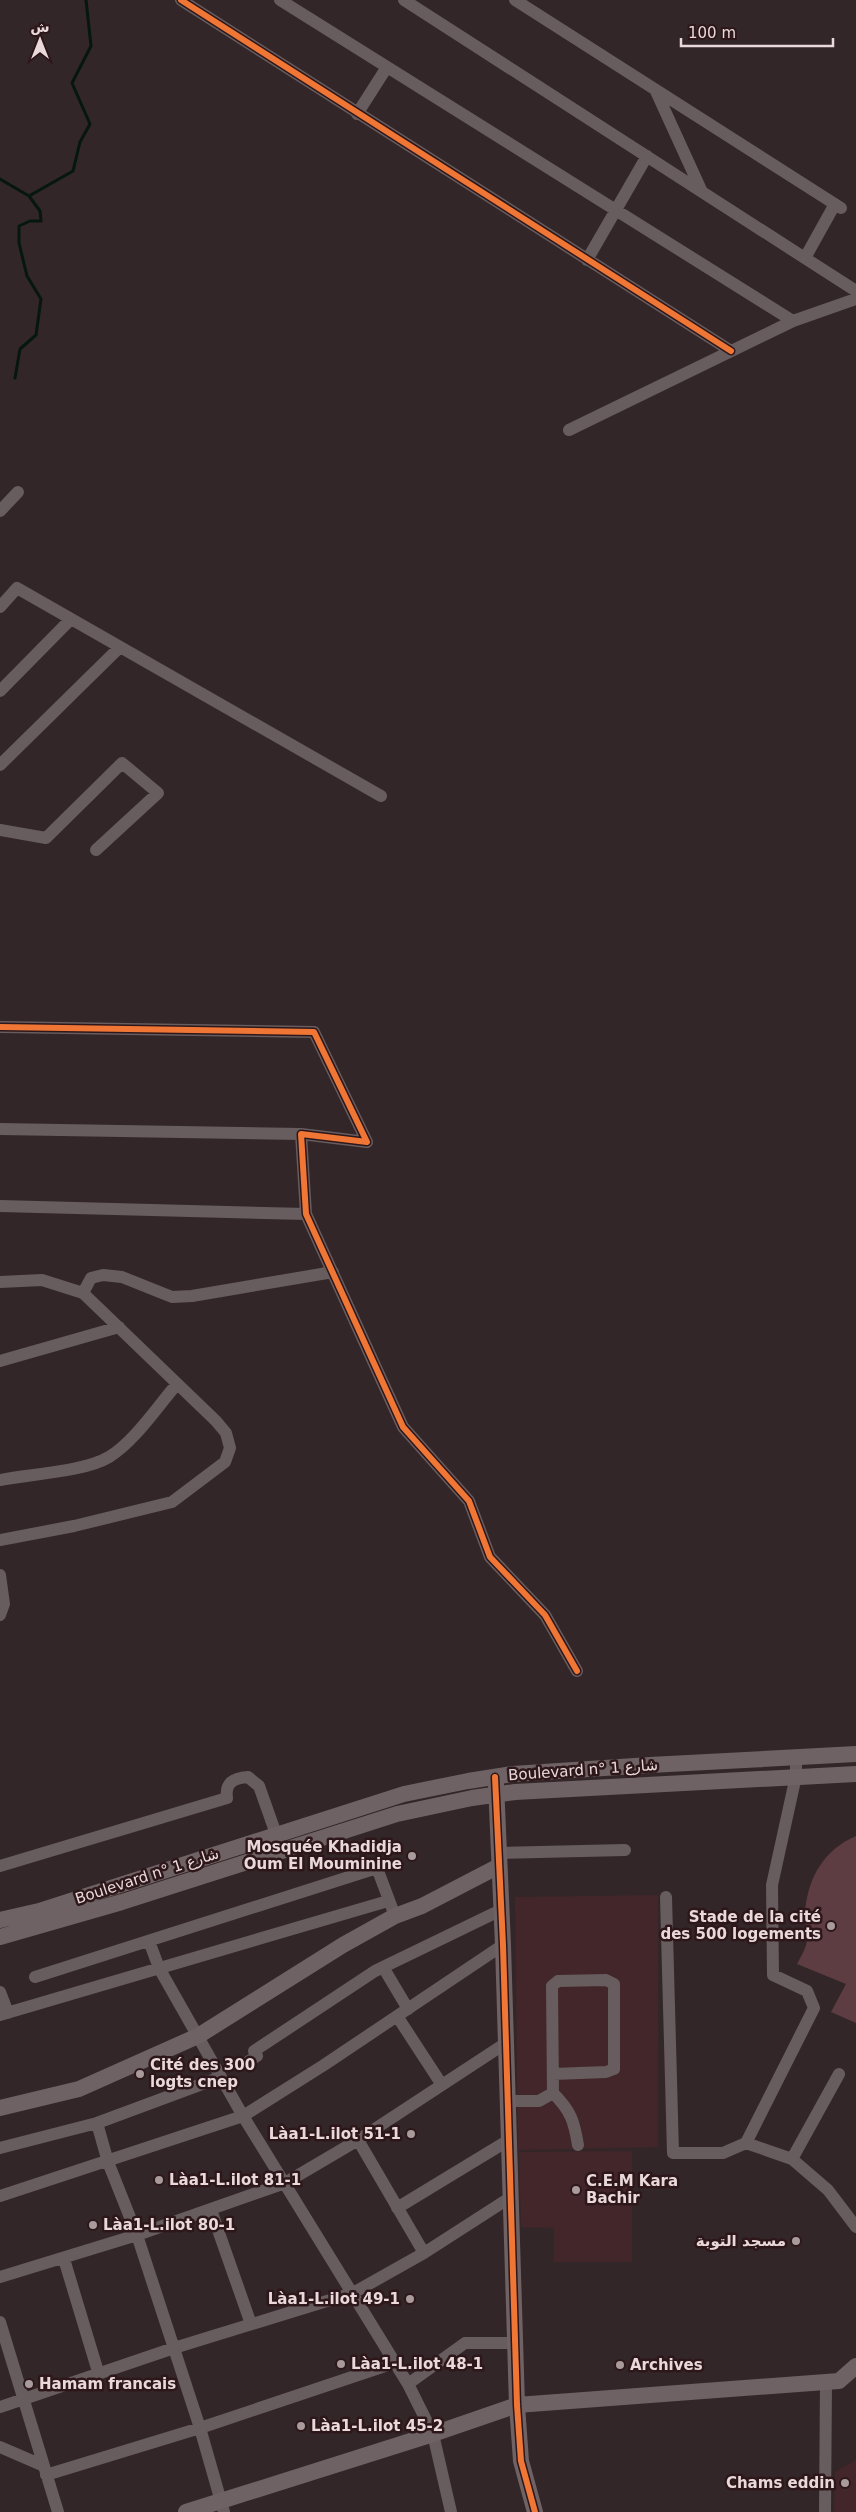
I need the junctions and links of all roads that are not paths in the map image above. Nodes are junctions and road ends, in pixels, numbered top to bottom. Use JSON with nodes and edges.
{"nodes":[{"id":1,"x":181,"y":0,"type":"edge"},
{"id":2,"x":280,"y":0,"type":"edge"},
{"id":3,"x":404,"y":0,"type":"edge"},
{"id":4,"x":515,"y":0,"type":"edge"},
{"id":5,"x":387,"y":67,"type":"junction"},
{"id":6,"x":655,"y":89,"type":"junction"},
{"id":7,"x":356,"y":114,"type":"junction"},
{"id":8,"x":647,"y":156,"type":"junction"},
{"id":9,"x":702,"y":192,"type":"junction"},
{"id":10,"x":616,"y":211,"type":"junction"},
{"id":11,"x":805,"y":258,"type":"junction"},
{"id":12,"x":587,"y":260,"type":"junction"},
{"id":13,"x":856,"y":291,"type":"edge"},
{"id":14,"x":856,"y":299,"type":"edge"},
{"id":15,"x":793,"y":321,"type":"junction"},
{"id":16,"x":731,"y":352,"type":"junction"},
{"id":17,"x":569,"y":430,"type":"dead end"},
{"id":18,"x":18,"y":492,"type":"dead end"},
{"id":19,"x":0,"y":511,"type":"edge"},
{"id":20,"x":2,"y":601,"type":"edge"},
{"id":21,"x":71,"y":619,"type":"junction"},
{"id":22,"x":120,"y":647,"type":"junction"},
{"id":23,"x":0,"y":691,"type":"edge"},
{"id":24,"x":0,"y":765,"type":"edge"},
{"id":25,"x":381,"y":796,"type":"dead end"},
{"id":26,"x":0,"y":830,"type":"edge"},
{"id":27,"x":96,"y":850,"type":"dead end"},
{"id":28,"x":0,"y":1027,"type":"edge"},
{"id":29,"x":0,"y":1130,"type":"edge"},
{"id":30,"x":301,"y":1134,"type":"junction"},
{"id":31,"x":0,"y":1206,"type":"edge"},
{"id":32,"x":306,"y":1214,"type":"junction"},
{"id":33,"x":332,"y":1272,"type":"junction"},
{"id":34,"x":0,"y":1282,"type":"edge"},
{"id":35,"x":83,"y":1293,"type":"junction"},
{"id":36,"x":120,"y":1327,"type":"junction"},
{"id":37,"x":0,"y":1362,"type":"edge"},
{"id":38,"x":177,"y":1384,"type":"junction"},
{"id":39,"x":0,"y":1480,"type":"edge"},
{"id":40,"x":0,"y":1540,"type":"edge"},
{"id":41,"x":0,"y":1575,"type":"edge"},
{"id":42,"x":0,"y":1615,"type":"edge"},
{"id":43,"x":577,"y":1671,"type":"dead end"},
{"id":44,"x":856,"y":1754,"type":"edge"},
{"id":45,"x":796,"y":1756,"type":"junction"},
{"id":46,"x":856,"y":1774,"type":"edge"},
{"id":47,"x":796,"y":1776,"type":"junction"},
{"id":48,"x":496,"y":1777,"type":"junction"},
{"id":49,"x":496,"y":1795,"type":"junction"},
{"id":50,"x":276,"y":1834,"type":"junction"},
{"id":51,"x":625,"y":1850,"type":"dead end"},
{"id":52,"x":499,"y":1860,"type":"junction"},
{"id":53,"x":0,"y":1866,"type":"edge"},
{"id":54,"x":666,"y":1896,"type":"dead end"},
{"id":55,"x":388,"y":1901,"type":"junction"},
{"id":56,"x":501,"y":1910,"type":"junction"},
{"id":57,"x":395,"y":1916,"type":"junction"},
{"id":58,"x":0,"y":1920,"type":"edge"},
{"id":59,"x":0,"y":1937,"type":"edge"},
{"id":60,"x":150,"y":1941,"type":"junction"},
{"id":61,"x":503,"y":1945,"type":"junction"},
{"id":62,"x":383,"y":1967,"type":"junction"},
{"id":63,"x":159,"y":1968,"type":"junction"},
{"id":64,"x":35,"y":1977,"type":"dead end"},
{"id":65,"x":0,"y":1992,"type":"edge"},
{"id":66,"x":408,"y":2009,"type":"junction"},
{"id":67,"x":4,"y":2014,"type":"edge"},
{"id":68,"x":397,"y":2016,"type":"junction"},
{"id":69,"x":198,"y":2036,"type":"junction"},
{"id":70,"x":506,"y":2043,"type":"junction"},
{"id":71,"x":246,"y":2063,"type":"dead end"},
{"id":72,"x":553,"y":2074,"type":"junction"},
{"id":73,"x":839,"y":2074,"type":"dead end"},
{"id":74,"x":221,"y":2077,"type":"junction"},
{"id":75,"x":442,"y":2085,"type":"junction"},
{"id":76,"x":553,"y":2093,"type":"junction"},
{"id":77,"x":508,"y":2102,"type":"junction"},
{"id":78,"x":0,"y":2108,"type":"edge"},
{"id":79,"x":243,"y":2116,"type":"junction"},
{"id":80,"x":97,"y":2123,"type":"junction"},
{"id":81,"x":358,"y":2140,"type":"junction"},
{"id":82,"x":510,"y":2140,"type":"junction"},
{"id":83,"x":746,"y":2143,"type":"junction"},
{"id":84,"x":578,"y":2145,"type":"dead end"},
{"id":85,"x":0,"y":2148,"type":"edge"},
{"id":86,"x":792,"y":2159,"type":"junction"},
{"id":87,"x":108,"y":2162,"type":"junction"},
{"id":88,"x":285,"y":2184,"type":"junction"},
{"id":89,"x":0,"y":2196,"type":"edge"},
{"id":90,"x":511,"y":2197,"type":"junction"},
{"id":91,"x":397,"y":2208,"type":"junction"},
{"id":92,"x":211,"y":2210,"type":"junction"},
{"id":93,"x":856,"y":2227,"type":"edge"},
{"id":94,"x":137,"y":2235,"type":"junction"},
{"id":95,"x":424,"y":2253,"type":"junction"},
{"id":96,"x":64,"y":2259,"type":"junction"},
{"id":97,"x":0,"y":2277,"type":"edge"},
{"id":98,"x":353,"y":2293,"type":"junction"},
{"id":99,"x":0,"y":2322,"type":"edge"},
{"id":100,"x":251,"y":2324,"type":"junction"},
{"id":101,"x":516,"y":2343,"type":"junction"},
{"id":102,"x":174,"y":2348,"type":"junction"},
{"id":103,"x":394,"y":2363,"type":"junction"},
{"id":104,"x":856,"y":2366,"type":"edge"},
{"id":105,"x":99,"y":2375,"type":"junction"},
{"id":106,"x":826,"y":2382,"type":"junction"},
{"id":107,"x":408,"y":2384,"type":"junction"},
{"id":108,"x":23,"y":2400,"type":"junction"},
{"id":109,"x":517,"y":2405,"type":"junction"},
{"id":110,"x":0,"y":2407,"type":"edge"},
{"id":111,"x":200,"y":2428,"type":"junction"},
{"id":112,"x":433,"y":2434,"type":"junction"},
{"id":113,"x":0,"y":2447,"type":"edge"},
{"id":114,"x":45,"y":2470,"type":"junction"},
{"id":115,"x":223,"y":2506,"type":"edge"},
{"id":116,"x":58,"y":2512,"type":"edge"},
{"id":117,"x":186,"y":2512,"type":"edge"},
{"id":118,"x":451,"y":2512,"type":"edge"},
{"id":119,"x":535,"y":2512,"type":"edge"},
{"id":120,"x":825,"y":2512,"type":"edge"}],
"edges":[{"from":1,"to":7,"type":"street"},
{"from":2,"to":5,"type":"street"},
{"from":3,"to":8,"type":"street"},
{"from":4,"to":6,"type":"street"},
{"from":5,"to":7,"type":"street"},
{"from":5,"to":10,"type":"street"},
{"from":6,"to":9,"type":"street"},
{"from":6,"to":11,"type":"street"},
{"from":7,"to":12,"type":"street"},
{"from":8,"to":9,"type":"street"},
{"from":8,"to":10,"type":"street"},
{"from":9,"to":11,"type":"street"},
{"from":10,"to":12,"type":"street"},
{"from":10,"to":15,"type":"street"},
{"from":11,"to":13,"type":"street"},
{"from":12,"to":16,"type":"street"},
{"from":14,"to":15,"type":"street"},
{"from":15,"to":16,"type":"street"},
{"from":16,"to":17,"type":"street"},
{"from":18,"to":19,"type":"street"},
{"from":20,"to":21,"type":"street"},
{"from":21,"to":22,"type":"street"},
{"from":21,"to":23,"type":"street"},
{"from":22,"to":24,"type":"street"},
{"from":22,"to":25,"type":"street"},
{"from":26,"to":27,"type":"street"},
{"from":28,"to":30,"type":"street"},
{"from":29,"to":30,"type":"street"},
{"from":30,"to":32,"type":"street"},
{"from":31,"to":32,"type":"street"},
{"from":32,"to":33,"type":"street"},
{"from":33,"to":35,"type":"street"},
{"from":33,"to":43,"type":"street"},
{"from":34,"to":35,"type":"street"},
{"from":35,"to":36,"type":"street"},
{"from":36,"to":37,"type":"street"},
{"from":36,"to":38,"type":"street"},
{"from":38,"to":39,"type":"street"},
{"from":38,"to":40,"type":"street"},
{"from":41,"to":42,"type":"street"},
{"from":44,"to":45,"type":"street","name":"Boulevard n° شارع 1"},
{"from":45,"to":47,"type":"street"},
{"from":45,"to":48,"type":"street","name":"Boulevard n° شارع 1"},
{"from":46,"to":47,"type":"street","name":"Boulevard n° شارع 1"},
{"from":47,"to":49,"type":"street","name":"Boulevard n° شارع 1"},
{"from":47,"to":83,"type":"street"},
{"from":48,"to":49,"type":"street"},
{"from":48,"to":50,"type":"street","name":"Boulevard n° شارع 1"},
{"from":49,"to":52,"type":"street"},
{"from":49,"to":59,"type":"street","name":"Boulevard n° شارع 1"},
{"from":50,"to":53,"type":"street"},
{"from":50,"to":58,"type":"street","name":"Boulevard n° شارع 1"},
{"from":51,"to":52,"type":"street"},
{"from":52,"to":56,"type":"street"},
{"from":52,"to":57,"type":"street"},
{"from":54,"to":83,"type":"street"},
{"from":55,"to":57,"type":"street"},
{"from":55,"to":60,"type":"street"},
{"from":55,"to":63,"type":"street"},
{"from":56,"to":61,"type":"street"},
{"from":56,"to":62,"type":"street"},
{"from":57,"to":69,"type":"street"},
{"from":60,"to":63,"type":"street"},
{"from":60,"to":64,"type":"street"},
{"from":61,"to":66,"type":"street"},
{"from":61,"to":70,"type":"street"},
{"from":62,"to":66,"type":"street"},
{"from":62,"to":71,"type":"street"},
{"from":63,"to":67,"type":"street"},
{"from":63,"to":69,"type":"street"},
{"from":65,"to":67,"type":"street"},
{"from":66,"to":68,"type":"street"},
{"from":68,"to":75,"type":"street"},
{"from":68,"to":79,"type":"street"},
{"from":69,"to":74,"type":"street"},
{"from":69,"to":78,"type":"street"},
{"from":70,"to":75,"type":"street"},
{"from":70,"to":77,"type":"street"},
{"from":72,"to":72,"type":"street"},
{"from":72,"to":76,"type":"street"},
{"from":73,"to":86,"type":"street"},
{"from":74,"to":79,"type":"street"},
{"from":74,"to":80,"type":"street"},
{"from":75,"to":81,"type":"street"},
{"from":76,"to":77,"type":"street"},
{"from":76,"to":84,"type":"street"},
{"from":77,"to":82,"type":"street"},
{"from":79,"to":87,"type":"street"},
{"from":79,"to":88,"type":"street"},
{"from":80,"to":85,"type":"street"},
{"from":80,"to":87,"type":"street"},
{"from":81,"to":88,"type":"street"},
{"from":81,"to":91,"type":"street"},
{"from":82,"to":90,"type":"street"},
{"from":82,"to":91,"type":"street"},
{"from":83,"to":86,"type":"street"},
{"from":86,"to":93,"type":"street"},
{"from":87,"to":89,"type":"street"},
{"from":87,"to":94,"type":"street"},
{"from":88,"to":92,"type":"street"},
{"from":88,"to":98,"type":"street"},
{"from":90,"to":95,"type":"street"},
{"from":90,"to":101,"type":"street"},
{"from":91,"to":95,"type":"street"},
{"from":92,"to":94,"type":"street"},
{"from":92,"to":100,"type":"street"},
{"from":94,"to":96,"type":"street"},
{"from":94,"to":102,"type":"street"},
{"from":95,"to":98,"type":"street"},
{"from":96,"to":97,"type":"street"},
{"from":96,"to":105,"type":"street"},
{"from":98,"to":100,"type":"street"},
{"from":98,"to":103,"type":"street"},
{"from":99,"to":108,"type":"street"},
{"from":100,"to":102,"type":"street"},
{"from":101,"to":107,"type":"street"},
{"from":101,"to":109,"type":"street"},
{"from":102,"to":105,"type":"street"},
{"from":102,"to":111,"type":"street"},
{"from":103,"to":107,"type":"street"},
{"from":103,"to":111,"type":"street"},
{"from":104,"to":106,"type":"street"},
{"from":105,"to":108,"type":"street"},
{"from":106,"to":109,"type":"street"},
{"from":106,"to":120,"type":"street"},
{"from":107,"to":112,"type":"street"},
{"from":108,"to":110,"type":"street"},
{"from":108,"to":114,"type":"street"},
{"from":109,"to":112,"type":"street"},
{"from":109,"to":119,"type":"street"},
{"from":111,"to":114,"type":"street"},
{"from":111,"to":115,"type":"street"},
{"from":112,"to":115,"type":"street"},
{"from":112,"to":118,"type":"street"},
{"from":113,"to":114,"type":"street"},
{"from":114,"to":116,"type":"street"},
{"from":115,"to":117,"type":"street"}]}
